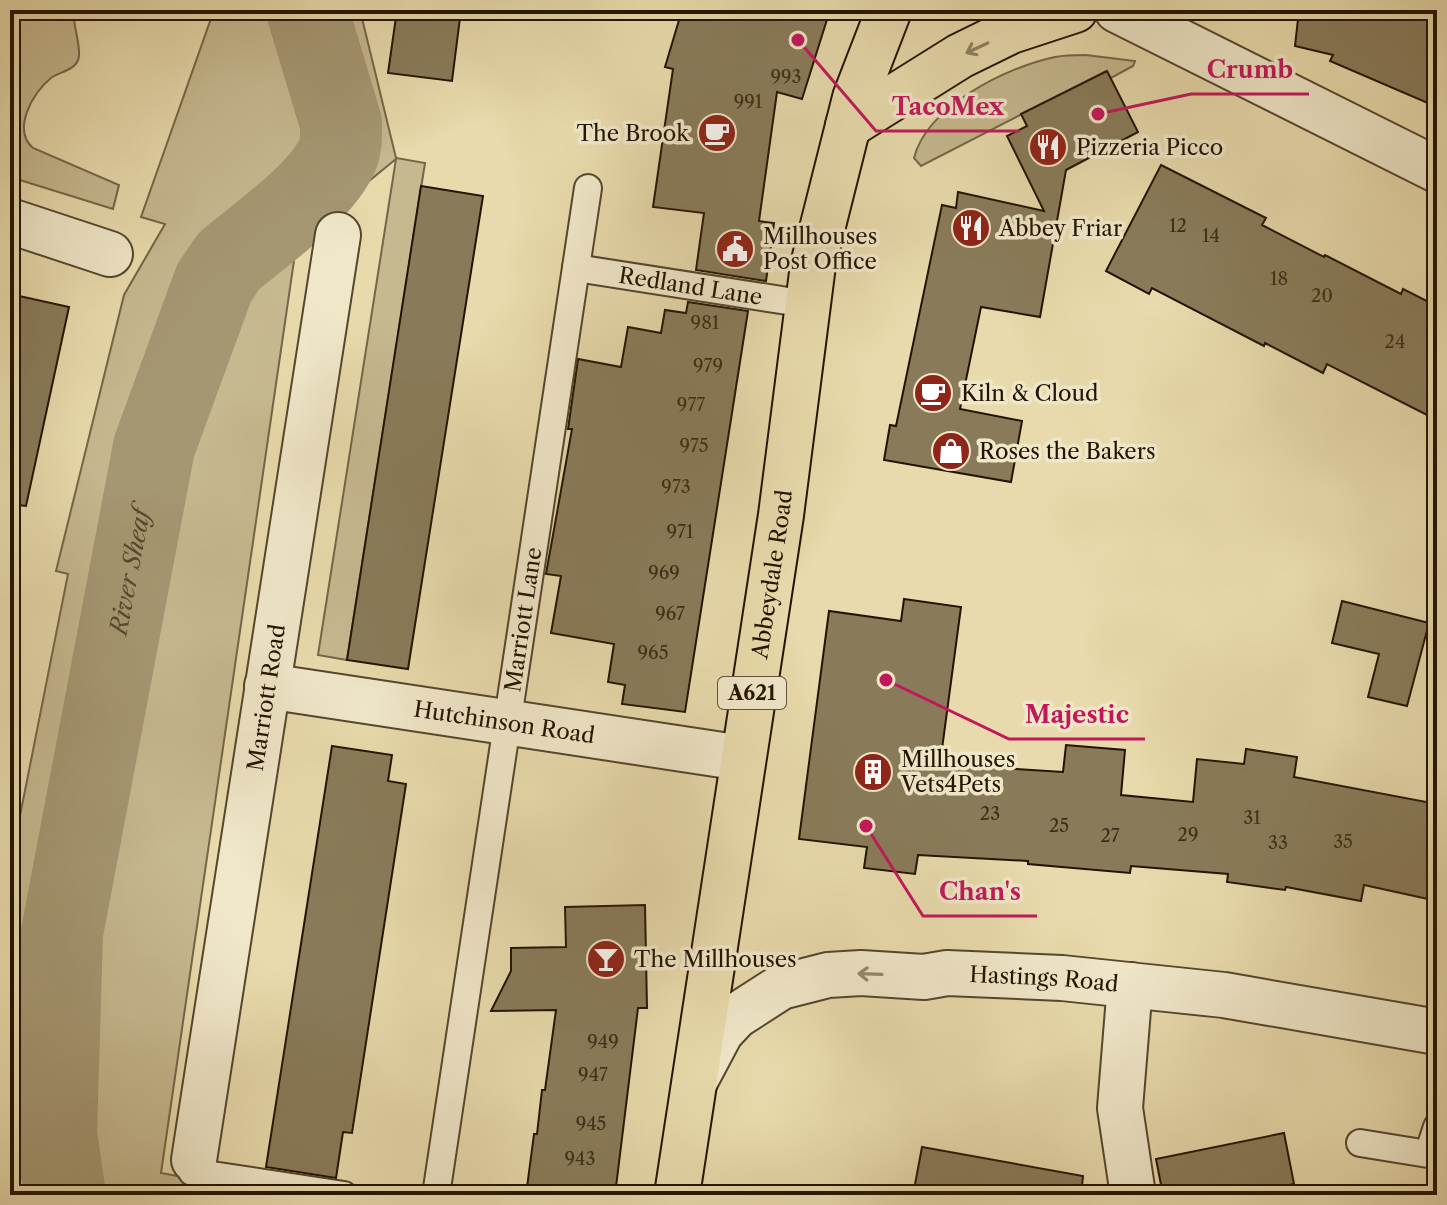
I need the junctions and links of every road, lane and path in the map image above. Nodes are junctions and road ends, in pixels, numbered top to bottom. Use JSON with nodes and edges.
{"nodes":[{"id":1,"x":889,"y":10,"type":"edge"},
{"id":2,"x":1075,"y":10,"type":"edge"},
{"id":3,"x":1117,"y":10,"type":"edge"},
{"id":4,"x":848,"y":126,"type":"junction"},
{"id":5,"x":1437,"y":170,"type":"edge"},
{"id":6,"x":588,"y":188,"type":"dead end"},
{"id":7,"x":10,"y":221,"type":"edge"},
{"id":8,"x":338,"y":235,"type":"dead end"},
{"id":9,"x":110,"y":254,"type":"dead end"},
{"id":10,"x":576,"y":268,"type":"junction"},
{"id":11,"x":807,"y":304,"type":"junction"},
{"id":12,"x":267,"y":686,"type":"junction"},
{"id":13,"x":509,"y":724,"type":"junction"},
{"id":14,"x":742,"y":758,"type":"junction"},
{"id":15,"x":1130,"y":985,"type":"junction"},
{"id":16,"x":1437,"y":1032,"type":"edge"},
{"id":17,"x":695,"y":1082,"type":"junction"},
{"id":18,"x":1437,"y":1127,"type":"edge"},
{"id":19,"x":1360,"y":1143,"type":"dead end"},
{"id":20,"x":1432,"y":1155,"type":"edge"},
{"id":21,"x":194,"y":1160,"type":"joint"},
{"id":22,"x":344,"y":1195,"type":"edge"},
{"id":23,"x":436,"y":1195,"type":"edge"},
{"id":24,"x":677,"y":1195,"type":"edge"},
{"id":25,"x":1133,"y":1195,"type":"edge"}],
"edges":[{"from":1,"to":4,"type":"main road","name":"Abbeydale Road","number":"A621"},
{"from":2,"to":4,"type":"main road","one_way":true},
{"from":3,"to":5,"type":"street"},
{"from":4,"to":11,"type":"main road","name":"Abbeydale Road","number":"A621"},
{"from":6,"to":10,"type":"lane","name":"Marriott Lane"},
{"from":7,"to":9,"type":"street"},
{"from":8,"to":12,"type":"street","name":"Marriott Road"},
{"from":10,"to":11,"type":"lane","name":"Redland Lane"},
{"from":10,"to":13,"type":"lane","name":"Marriott Lane"},
{"from":11,"to":14,"type":"main road","name":"Abbeydale Road","number":"A621"},
{"from":12,"to":13,"type":"street","name":"Hutchinson Road"},
{"from":12,"to":21,"type":"street","name":"Marriott Road"},
{"from":13,"to":14,"type":"street","name":"Hutchinson Road"},
{"from":13,"to":23,"type":"lane","name":"Marriott Lane"},
{"from":14,"to":17,"type":"main road","name":"Abbeydale Road","number":"A621"},
{"from":15,"to":16,"type":"street","name":"Hastings Road"},
{"from":15,"to":17,"type":"street","name":"Hastings Road","one_way":true},
{"from":15,"to":25,"type":"street"},
{"from":17,"to":24,"type":"main road","name":"Abbeydale Road","number":"A621"},
{"from":18,"to":20,"type":"lane"},
{"from":19,"to":20,"type":"lane"},
{"from":21,"to":22,"type":"lane"}]}
